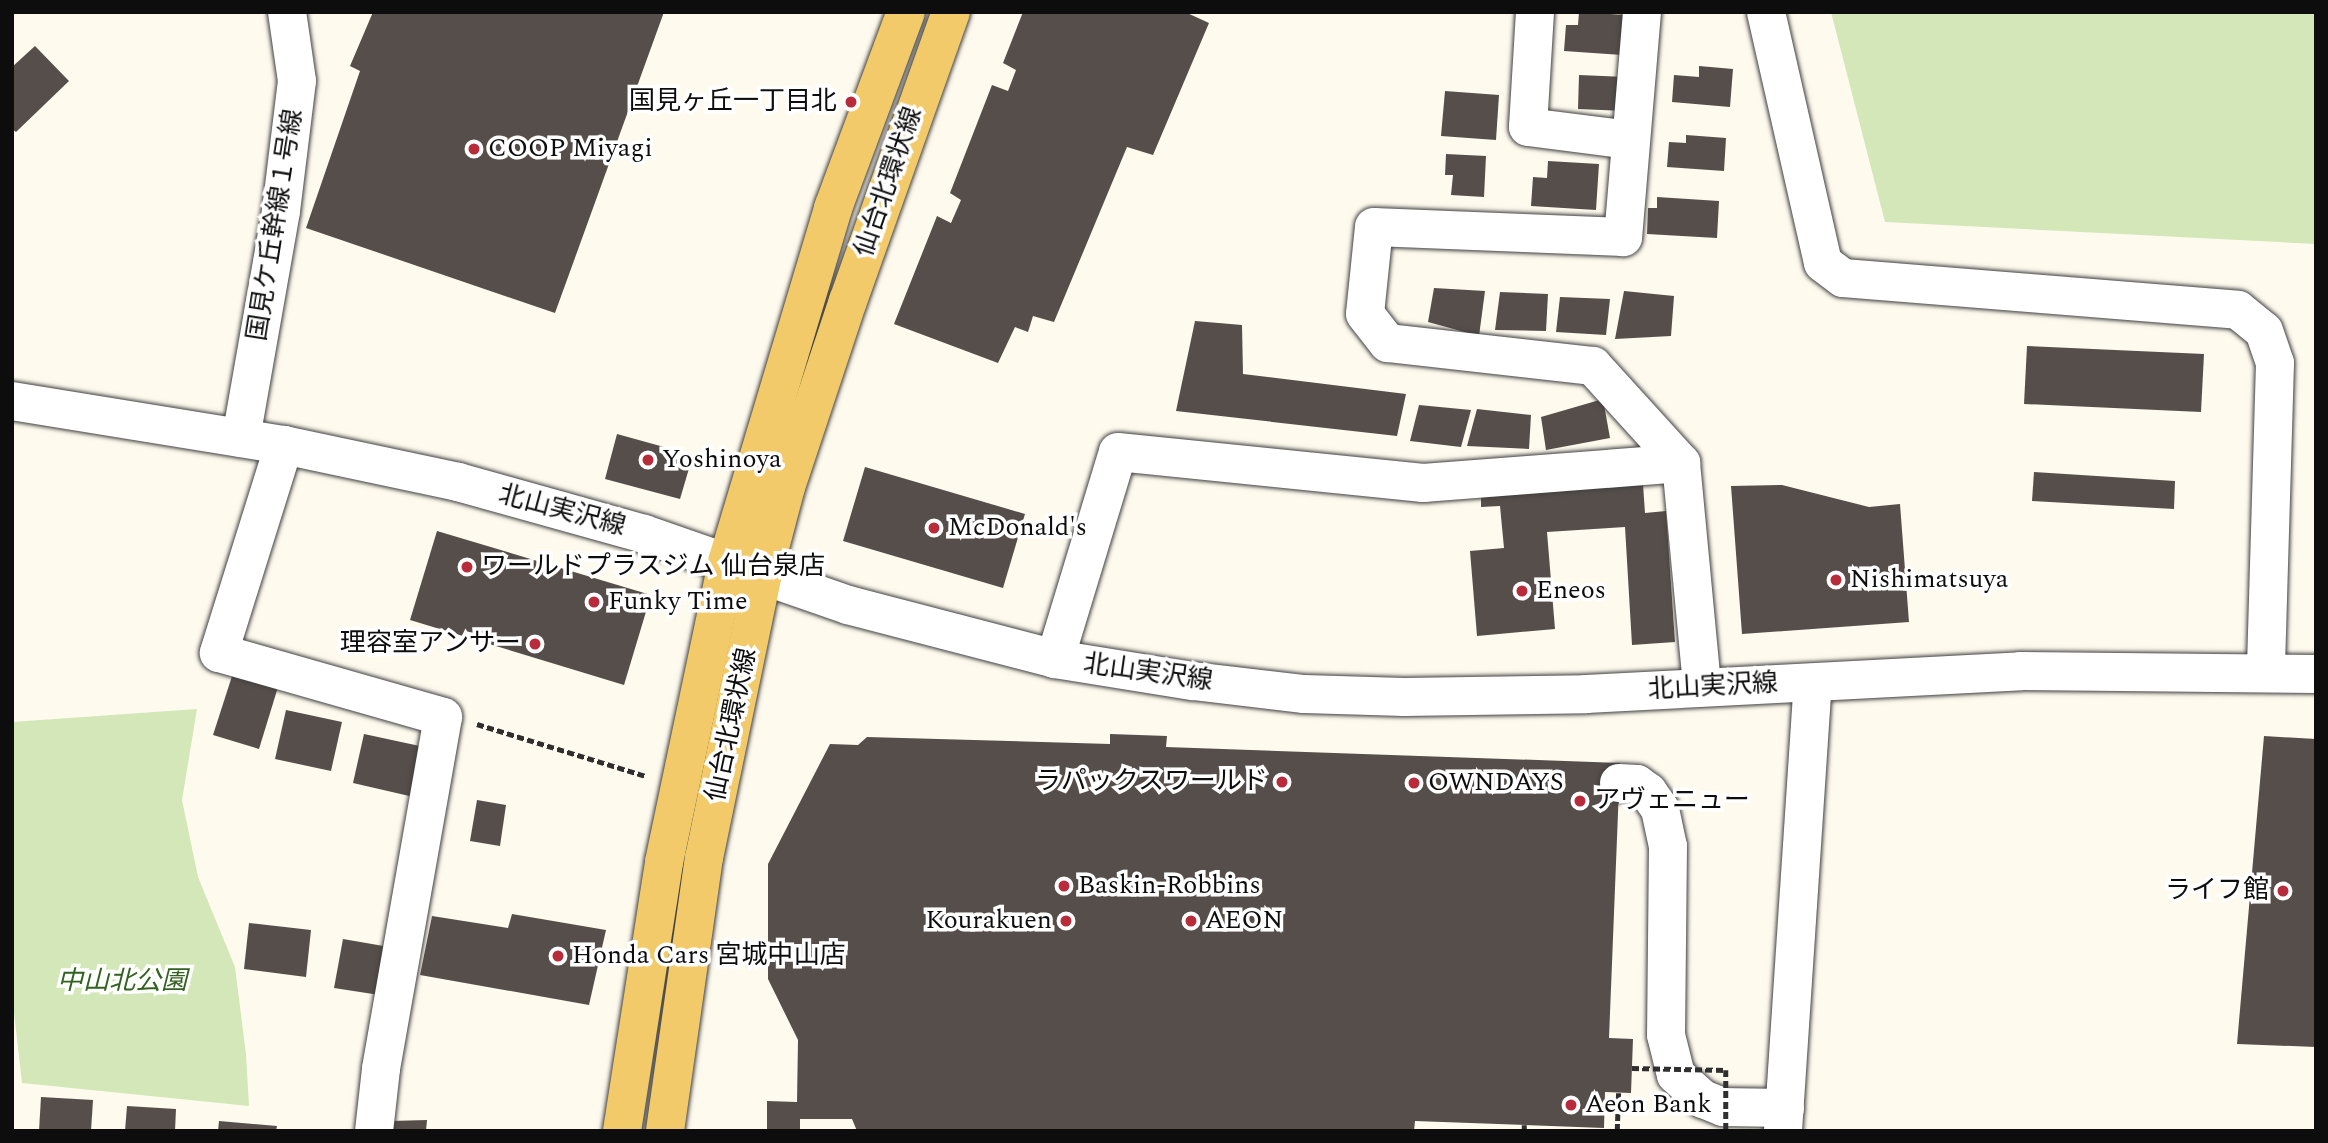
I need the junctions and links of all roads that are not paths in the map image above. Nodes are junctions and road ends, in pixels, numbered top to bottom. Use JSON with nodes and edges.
{"nodes":[{"id":1,"x":287,"y":12,"type":"edge"},
{"id":2,"x":906,"y":12,"type":"edge"},
{"id":3,"x":951,"y":12,"type":"edge"},
{"id":4,"x":1535,"y":12,"type":"edge"},
{"id":5,"x":1642,"y":12,"type":"edge"},
{"id":6,"x":1766,"y":12,"type":"edge"},
{"id":7,"x":1629,"y":139,"type":"junction"},
{"id":8,"x":12,"y":401,"type":"edge"},
{"id":9,"x":241,"y":438,"type":"junction"},
{"id":10,"x":284,"y":444,"type":"junction"},
{"id":11,"x":1681,"y":463,"type":"junction"},
{"id":12,"x":727,"y":562,"type":"junction"},
{"id":13,"x":763,"y":574,"type":"junction"},
{"id":14,"x":1055,"y":659,"type":"junction"},
{"id":15,"x":2266,"y":673,"type":"junction"},
{"id":16,"x":2316,"y":674,"type":"edge"},
{"id":17,"x":1814,"y":683,"type":"junction"},
{"id":18,"x":1702,"y":686,"type":"junction"},
{"id":19,"x":1619,"y":783,"type":"dead end"},
{"id":20,"x":1784,"y":1120,"type":"edge"},
{"id":21,"x":374,"y":1131,"type":"edge"},
{"id":22,"x":622,"y":1131,"type":"edge"},
{"id":23,"x":665,"y":1131,"type":"edge"}],
"edges":[{"from":1,"to":9,"type":"street","name":"国見ケ丘幹線１号線"},
{"from":2,"to":12,"type":"main road","name":"仙台北環状線"},
{"from":3,"to":13,"type":"main road","name":"仙台北環状線"},
{"from":4,"to":7,"type":"street"},
{"from":5,"to":7,"type":"street"},
{"from":6,"to":15,"type":"street"},
{"from":7,"to":11,"type":"street"},
{"from":8,"to":9,"type":"street","name":"北山実沢線"},
{"from":9,"to":10,"type":"street","name":"北山実沢線"},
{"from":10,"to":12,"type":"street","name":"北山実沢線"},
{"from":10,"to":21,"type":"street"},
{"from":11,"to":14,"type":"street"},
{"from":11,"to":18,"type":"street"},
{"from":12,"to":13,"type":"street","name":"北山実沢線"},
{"from":12,"to":22,"type":"main road","name":"仙台北環状線"},
{"from":13,"to":14,"type":"street","name":"北山実沢線"},
{"from":13,"to":23,"type":"main road","name":"仙台北環状線"},
{"from":14,"to":18,"type":"street","name":"北山実沢線"},
{"from":15,"to":16,"type":"street","name":"北山実沢線"},
{"from":15,"to":17,"type":"street","name":"北山実沢線"},
{"from":17,"to":18,"type":"street","name":"北山実沢線"},
{"from":17,"to":20,"type":"street"},
{"from":19,"to":20,"type":"street"}]}
